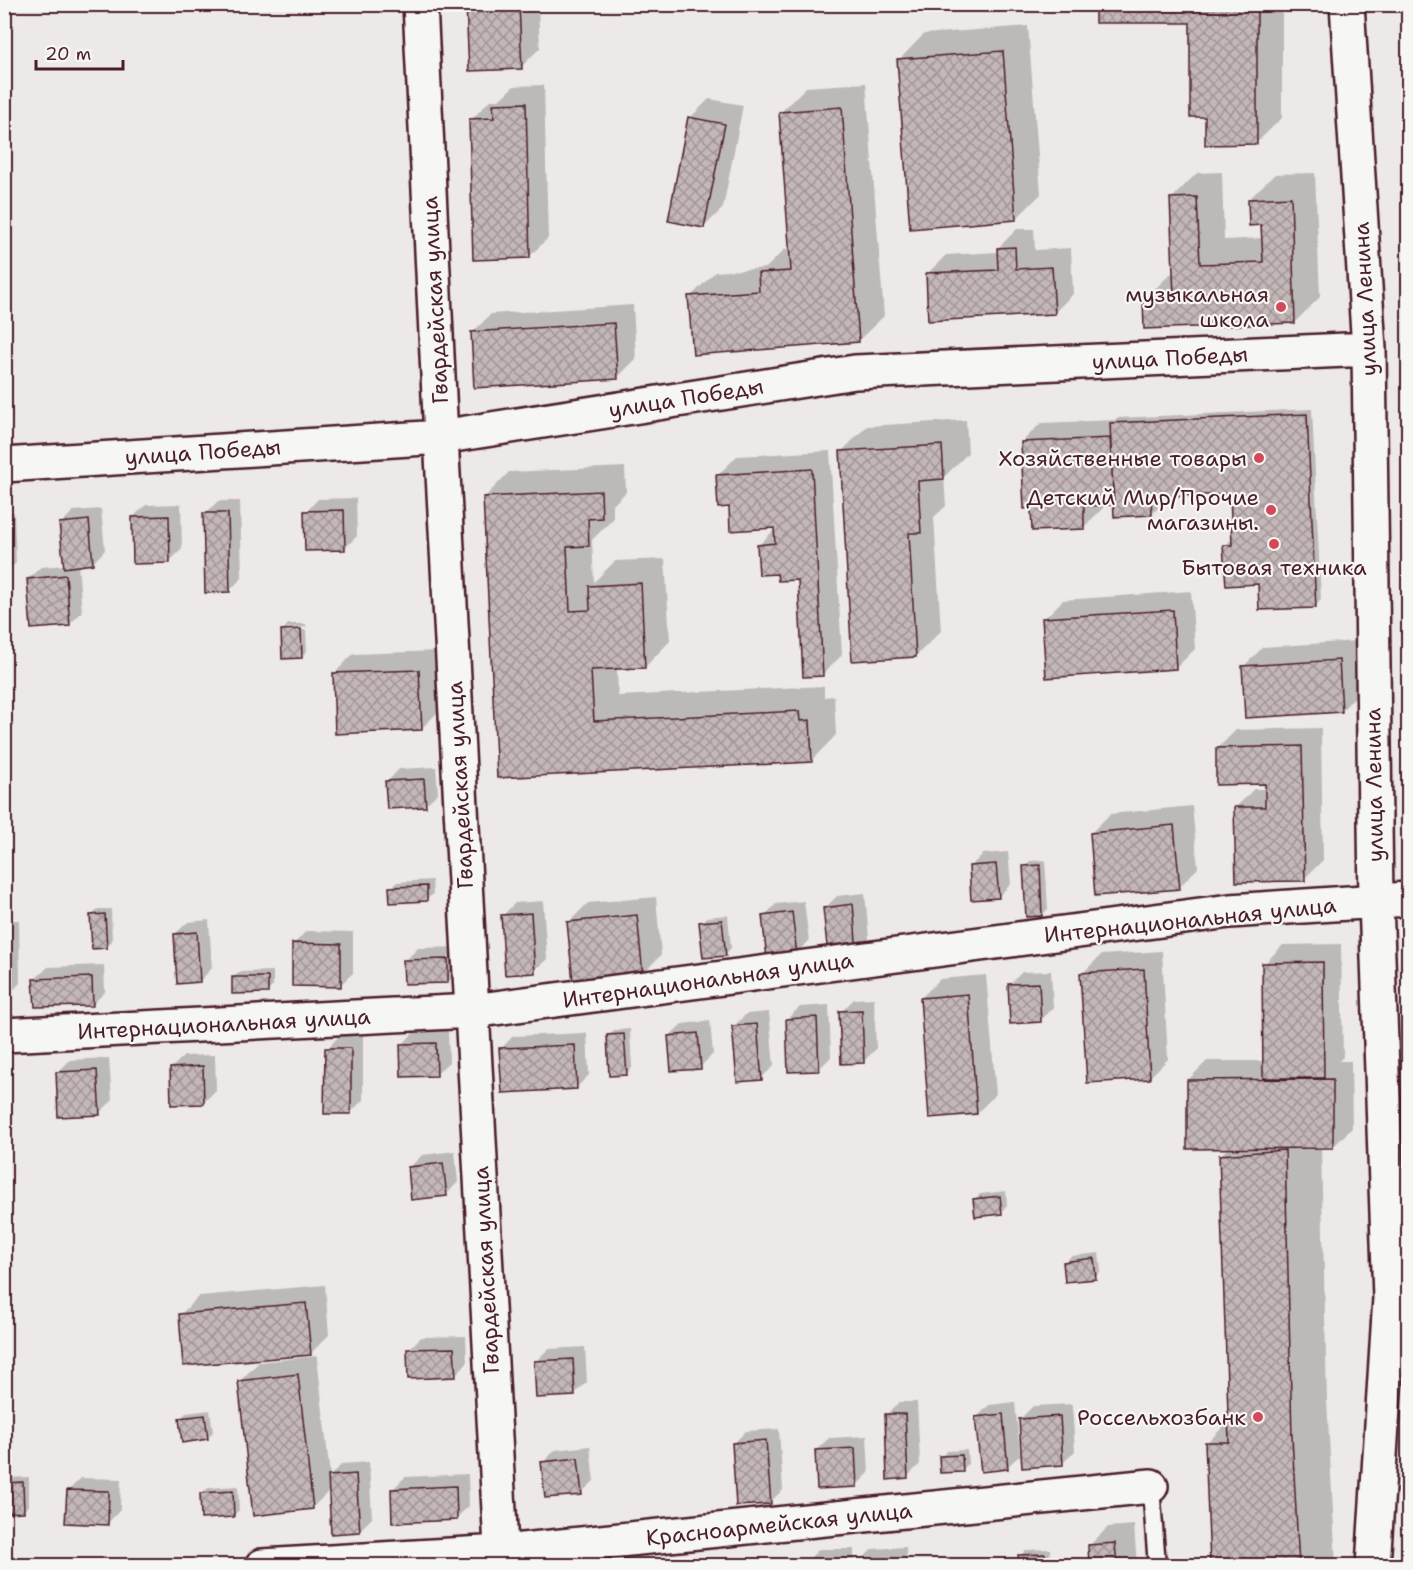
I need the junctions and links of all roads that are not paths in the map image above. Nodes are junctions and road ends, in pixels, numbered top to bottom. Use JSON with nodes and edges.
{"nodes":[{"id":1,"x":420,"y":4,"type":"edge"},
{"id":2,"x":1347,"y":4,"type":"edge"},
{"id":3,"x":1369,"y":349,"type":"junction"},
{"id":4,"x":441,"y":437,"type":"junction"},
{"id":5,"x":4,"y":465,"type":"edge"},
{"id":6,"x":1408,"y":899,"type":"edge"},
{"id":7,"x":1376,"y":901,"type":"junction"},
{"id":8,"x":472,"y":1011,"type":"junction"},
{"id":9,"x":4,"y":1035,"type":"edge"},
{"id":10,"x":1151,"y":1485,"type":"joint"},
{"id":11,"x":502,"y":1559,"type":"edge"},
{"id":12,"x":262,"y":1566,"type":"edge"},
{"id":13,"x":1157,"y":1566,"type":"edge"},
{"id":14,"x":1373,"y":1566,"type":"edge"}],
"edges":[{"from":1,"to":4,"type":"street","name":"Гвардейская улица"},
{"from":2,"to":3,"type":"street","name":"улица Ленина"},
{"from":3,"to":4,"type":"street","name":"улица Победы"},
{"from":3,"to":7,"type":"street","name":"улица Ленина"},
{"from":4,"to":5,"type":"street","name":"улица Победы"},
{"from":4,"to":8,"type":"street","name":"Гвардейская улица"},
{"from":6,"to":7,"type":"street","name":"Интернациональная улица"},
{"from":7,"to":8,"type":"street","name":"Интернациональная улица"},
{"from":7,"to":14,"type":"street","name":"улица Ленина"},
{"from":8,"to":9,"type":"street","name":"Интернациональная улица"},
{"from":8,"to":11,"type":"street","name":"Гвардейская улица"},
{"from":10,"to":11,"type":"street","name":"Красноармейская улица"},
{"from":10,"to":13,"type":"lane"},
{"from":11,"to":12,"type":"street","name":"Красноармейская улица"}]}
